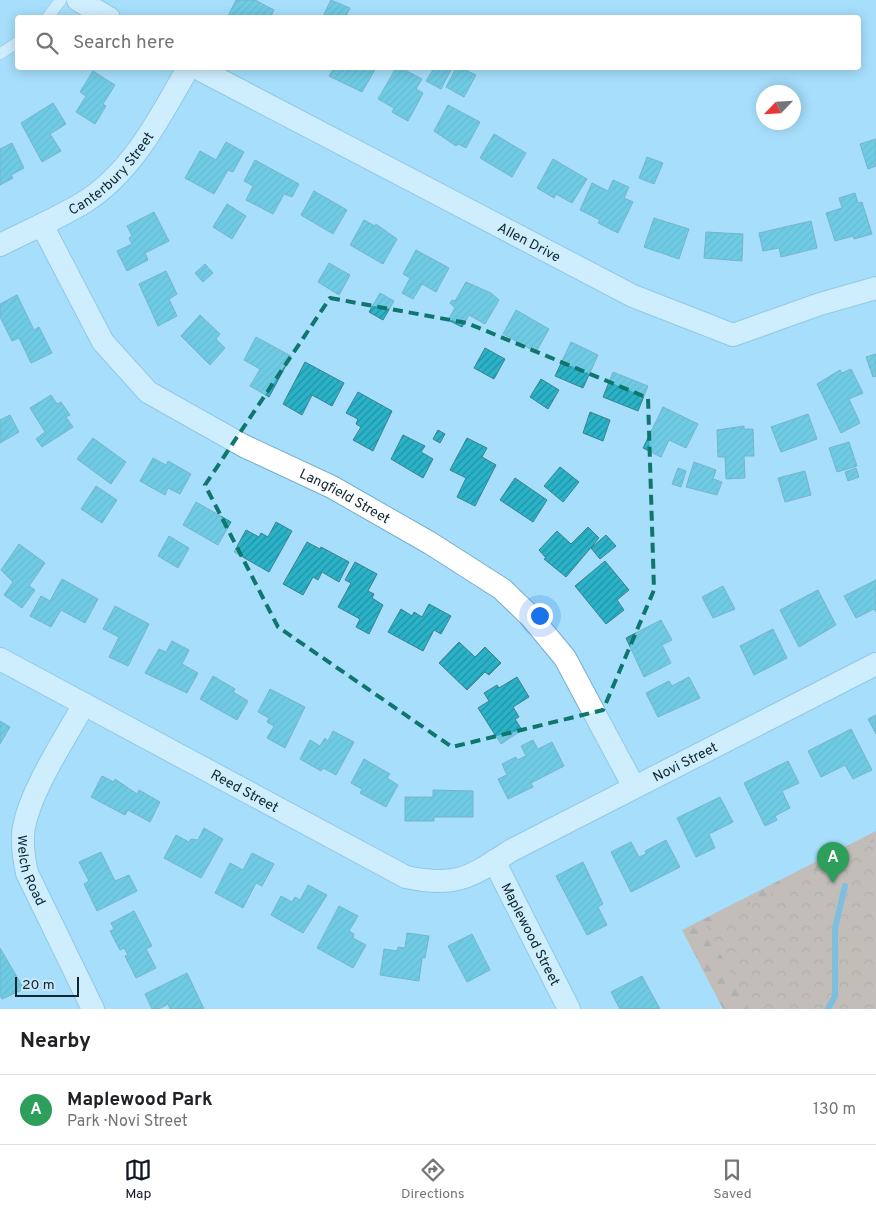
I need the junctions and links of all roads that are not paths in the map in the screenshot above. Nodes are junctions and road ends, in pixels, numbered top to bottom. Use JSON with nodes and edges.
{"nodes":[{"id":1,"x":61,"y":0,"type":"edge"},
{"id":2,"x":78,"y":0,"type":"edge"},
{"id":3,"x":49,"y":15,"type":"edge"},
{"id":4,"x":104,"y":15,"type":"edge"},
{"id":5,"x":15,"y":44,"type":"edge"},
{"id":6,"x":0,"y":54,"type":"edge"},
{"id":7,"x":187,"y":70,"type":"edge"},
{"id":8,"x":201,"y":70,"type":"edge"},
{"id":9,"x":42,"y":225,"type":"junction"},
{"id":10,"x":0,"y":245,"type":"edge"},
{"id":11,"x":876,"y":288,"type":"edge"},
{"id":12,"x":0,"y":660,"type":"edge"},
{"id":13,"x":876,"y":664,"type":"edge"},
{"id":14,"x":84,"y":704,"type":"junction"},
{"id":15,"x":634,"y":787,"type":"junction"},
{"id":16,"x":494,"y":861,"type":"junction"},
{"id":17,"x":92,"y":1009,"type":"edge"},
{"id":18,"x":569,"y":1009,"type":"edge"}],
"edges":[{"from":1,"to":3,"type":"lane"},
{"from":2,"to":4,"type":"street"},
{"from":5,"to":6,"type":"lane"},
{"from":7,"to":9,"type":"street","name":"Canterbury Street"},
{"from":8,"to":11,"type":"street","name":"Allen Drive"},
{"from":9,"to":10,"type":"street","name":"Canterbury Street"},
{"from":9,"to":15,"type":"street","name":"Langfield Street"},
{"from":12,"to":14,"type":"street","name":"Reed Street"},
{"from":13,"to":15,"type":"street","name":"Novi Street"},
{"from":14,"to":16,"type":"street","name":"Reed Street"},
{"from":14,"to":17,"type":"street","name":"Welch Road"},
{"from":15,"to":16,"type":"street","name":"Novi Street"},
{"from":16,"to":18,"type":"street","name":"Maplewood Street"}]}
